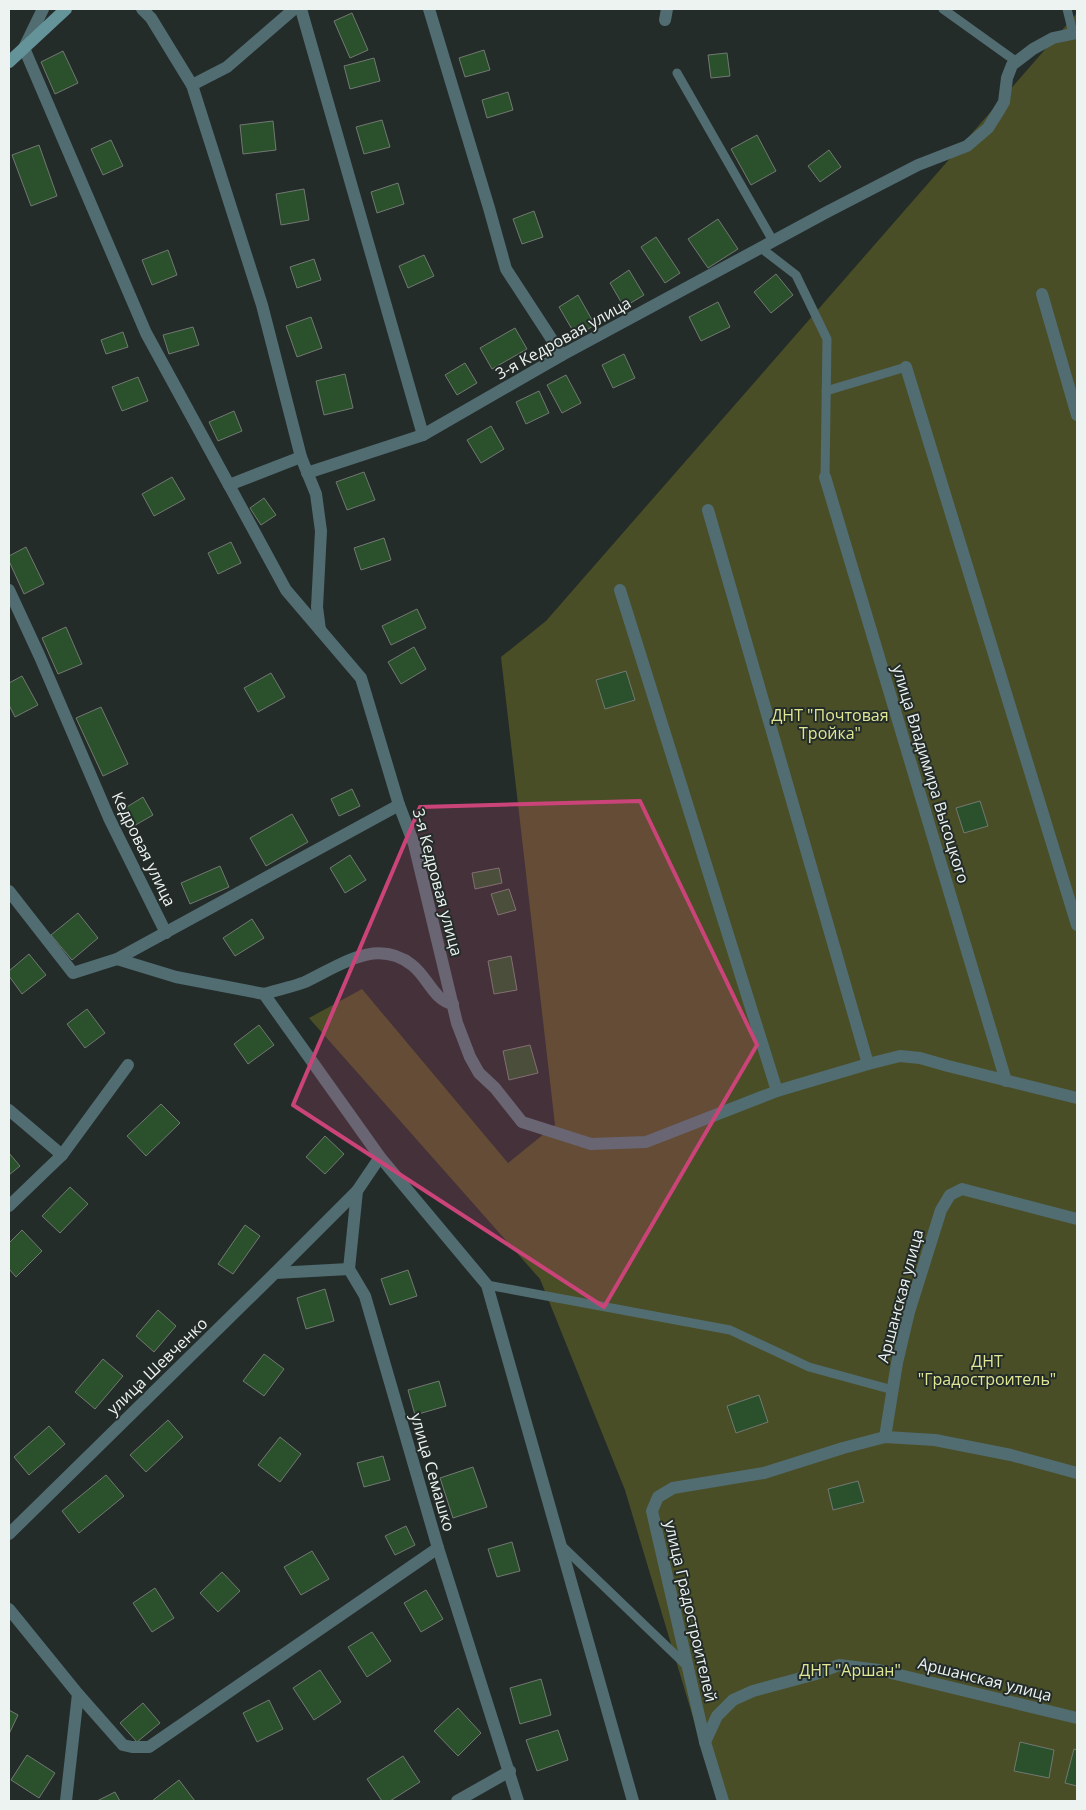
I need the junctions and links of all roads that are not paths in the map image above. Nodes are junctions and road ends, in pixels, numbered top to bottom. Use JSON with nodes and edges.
{"nodes":[{"id":1,"x":43,"y":9,"type":"edge"},
{"id":2,"x":66,"y":9,"type":"edge"},
{"id":3,"x":142,"y":9,"type":"edge"},
{"id":4,"x":294,"y":9,"type":"edge"},
{"id":5,"x":301,"y":9,"type":"edge"},
{"id":6,"x":429,"y":9,"type":"edge"},
{"id":7,"x":943,"y":9,"type":"edge"},
{"id":8,"x":1067,"y":9,"type":"edge"},
{"id":9,"x":1075,"y":33,"type":"edge"},
{"id":10,"x":24,"y":48,"type":"junction"},
{"id":11,"x":9,"y":62,"type":"edge"},
{"id":12,"x":1017,"y":62,"type":"junction"},
{"id":13,"x":677,"y":73,"type":"dead end"},
{"id":14,"x":192,"y":85,"type":"junction"},
{"id":15,"x":773,"y":241,"type":"junction"},
{"id":16,"x":761,"y":248,"type":"junction"},
{"id":17,"x":1042,"y":294,"type":"dead end"},
{"id":18,"x":562,"y":355,"type":"junction"},
{"id":19,"x":906,"y":367,"type":"joint"},
{"id":20,"x":826,"y":391,"type":"junction"},
{"id":21,"x":1077,"y":415,"type":"edge"},
{"id":22,"x":423,"y":435,"type":"junction"},
{"id":23,"x":302,"y":457,"type":"junction"},
{"id":24,"x":307,"y":473,"type":"junction"},
{"id":25,"x":825,"y":477,"type":"joint"},
{"id":26,"x":229,"y":484,"type":"junction"},
{"id":27,"x":708,"y":510,"type":"dead end"},
{"id":28,"x":9,"y":590,"type":"edge"},
{"id":29,"x":620,"y":590,"type":"dead end"},
{"id":30,"x":320,"y":630,"type":"junction"},
{"id":31,"x":399,"y":804,"type":"junction"},
{"id":32,"x":9,"y":891,"type":"edge"},
{"id":33,"x":1077,"y":925,"type":"edge"},
{"id":34,"x":166,"y":933,"type":"junction"},
{"id":35,"x":117,"y":960,"type":"junction"},
{"id":36,"x":264,"y":994,"type":"junction"},
{"id":37,"x":453,"y":1004,"type":"junction"},
{"id":38,"x":868,"y":1064,"type":"junction"},
{"id":39,"x":128,"y":1065,"type":"dead end"},
{"id":40,"x":1006,"y":1081,"type":"junction"},
{"id":41,"x":777,"y":1091,"type":"junction"},
{"id":42,"x":1077,"y":1098,"type":"edge"},
{"id":43,"x":9,"y":1110,"type":"edge"},
{"id":44,"x":62,"y":1155,"type":"junction"},
{"id":45,"x":380,"y":1157,"type":"junction"},
{"id":46,"x":357,"y":1191,"type":"junction"},
{"id":47,"x":9,"y":1206,"type":"edge"},
{"id":48,"x":1077,"y":1219,"type":"edge"},
{"id":49,"x":349,"y":1268,"type":"junction"},
{"id":50,"x":275,"y":1273,"type":"junction"},
{"id":51,"x":487,"y":1285,"type":"junction"},
{"id":52,"x":893,"y":1390,"type":"junction"},
{"id":53,"x":885,"y":1438,"type":"junction"},
{"id":54,"x":1077,"y":1473,"type":"edge"},
{"id":55,"x":9,"y":1534,"type":"edge"},
{"id":56,"x":560,"y":1544,"type":"junction"},
{"id":57,"x":438,"y":1548,"type":"junction"},
{"id":58,"x":9,"y":1610,"type":"edge"},
{"id":59,"x":687,"y":1666,"type":"junction"},
{"id":60,"x":78,"y":1694,"type":"junction"},
{"id":61,"x":1077,"y":1718,"type":"edge"},
{"id":62,"x":705,"y":1742,"type":"junction"},
{"id":63,"x":510,"y":1771,"type":"junction"},
{"id":64,"x":66,"y":1801,"type":"edge"},
{"id":65,"x":457,"y":1801,"type":"edge"},
{"id":66,"x":518,"y":1801,"type":"edge"},
{"id":67,"x":633,"y":1801,"type":"edge"},
{"id":68,"x":723,"y":1801,"type":"edge"}],
"edges":[{"from":1,"to":10,"type":"street"},
{"from":2,"to":10,"type":"street"},
{"from":3,"to":14,"type":"street"},
{"from":4,"to":14,"type":"street"},
{"from":5,"to":22,"type":"street"},
{"from":6,"to":18,"type":"street"},
{"from":7,"to":12,"type":"lane"},
{"from":8,"to":9,"type":"lane"},
{"from":9,"to":12,"type":"street"},
{"from":10,"to":11,"type":"street"},
{"from":10,"to":26,"type":"street"},
{"from":12,"to":15,"type":"street","name":"3-я Кедровая улица"},
{"from":13,"to":15,"type":"lane"},
{"from":14,"to":23,"type":"street"},
{"from":15,"to":16,"type":"street","name":"3-я Кедровая улица"},
{"from":16,"to":18,"type":"street","name":"3-я Кедровая улица"},
{"from":16,"to":20,"type":"lane"},
{"from":17,"to":21,"type":"street"},
{"from":18,"to":22,"type":"street","name":"3-я Кедровая улица"},
{"from":19,"to":20,"type":"lane"},
{"from":19,"to":33,"type":"street"},
{"from":20,"to":25,"type":"lane"},
{"from":22,"to":24,"type":"street","name":"3-я Кедровая улица"},
{"from":23,"to":24,"type":"street"},
{"from":23,"to":26,"type":"street"},
{"from":24,"to":30,"type":"street"},
{"from":25,"to":40,"type":"street","name":"улица Владимира Высоцкого"},
{"from":26,"to":30,"type":"street"},
{"from":27,"to":38,"type":"street"},
{"from":28,"to":34,"type":"street","name":"Кедровая улица"},
{"from":29,"to":41,"type":"street"},
{"from":30,"to":31,"type":"street","name":"3-я Кедровая улица"},
{"from":31,"to":34,"type":"street"},
{"from":31,"to":37,"type":"street","name":"3-я Кедровая улица"},
{"from":32,"to":35,"type":"street","name":"Кедровая улица"},
{"from":34,"to":35,"type":"street","name":"Кедровая улица"},
{"from":35,"to":36,"type":"street"},
{"from":36,"to":37,"type":"street"},
{"from":36,"to":45,"type":"street"},
{"from":37,"to":41,"type":"street","name":"3-я Кедровая улица"},
{"from":38,"to":40,"type":"street"},
{"from":38,"to":41,"type":"street"},
{"from":39,"to":44,"type":"street"},
{"from":40,"to":42,"type":"street"},
{"from":43,"to":44,"type":"street"},
{"from":44,"to":47,"type":"street"},
{"from":45,"to":46,"type":"street"},
{"from":45,"to":51,"type":"street"},
{"from":46,"to":49,"type":"street"},
{"from":46,"to":50,"type":"street","name":"улица Шевченко"},
{"from":48,"to":52,"type":"street","name":"Аршанская улица"},
{"from":49,"to":50,"type":"street"},
{"from":49,"to":57,"type":"street","name":"улица Семашко"},
{"from":50,"to":55,"type":"street","name":"улица Шевченко"},
{"from":51,"to":52,"type":"lane"},
{"from":51,"to":56,"type":"street"},
{"from":52,"to":53,"type":"street","name":"Аршанская улица"},
{"from":53,"to":54,"type":"street","name":"улица Градостроителей"},
{"from":53,"to":59,"type":"street","name":"улица Градостроителей"},
{"from":56,"to":59,"type":"lane"},
{"from":56,"to":67,"type":"street"},
{"from":57,"to":60,"type":"street"},
{"from":57,"to":63,"type":"street","name":"улица Семашко"},
{"from":58,"to":60,"type":"street"},
{"from":59,"to":62,"type":"street","name":"улица Градостроителей"},
{"from":60,"to":64,"type":"street"},
{"from":61,"to":62,"type":"street","name":"Аршанская улица"},
{"from":62,"to":68,"type":"street","name":"улица Градостроителей"},
{"from":63,"to":65,"type":"street"},
{"from":63,"to":66,"type":"street","name":"улица Семашко"}]}
